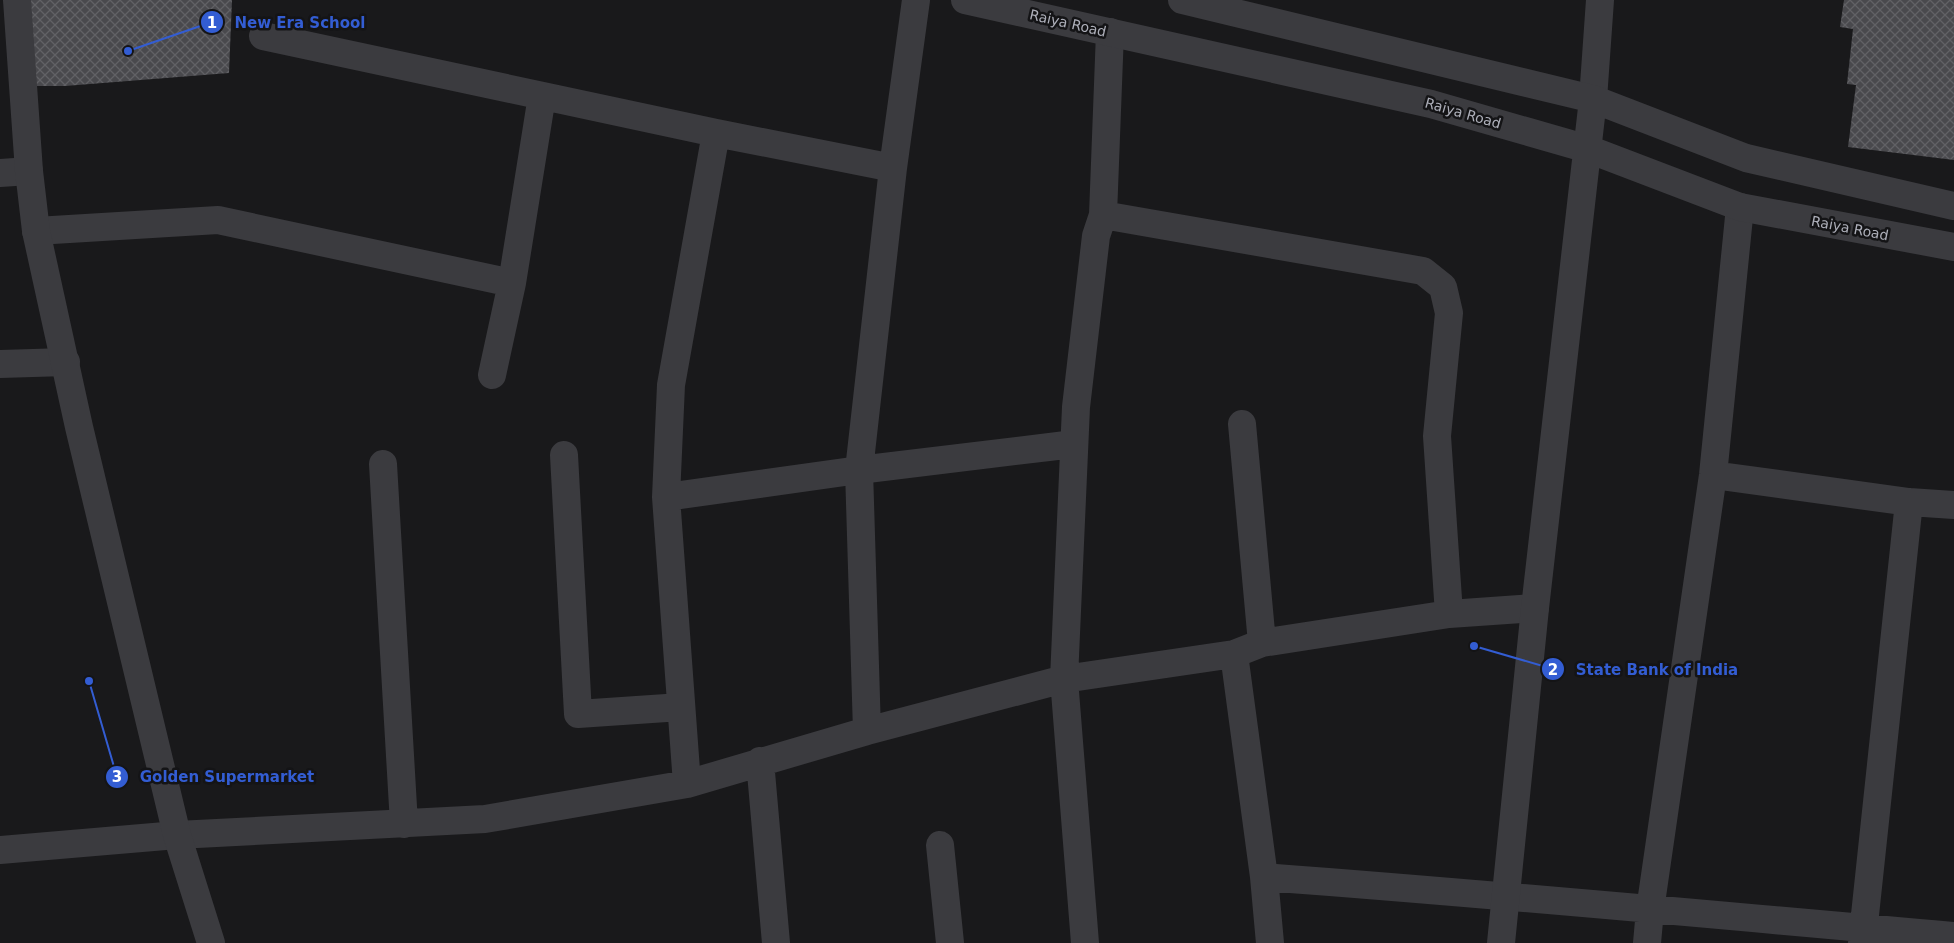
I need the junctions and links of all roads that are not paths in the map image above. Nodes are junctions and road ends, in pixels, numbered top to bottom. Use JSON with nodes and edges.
{"nodes":[{"id":1,"x":17,"y":0,"type":"edge"},
{"id":2,"x":916,"y":0,"type":"edge"},
{"id":3,"x":966,"y":0,"type":"edge"},
{"id":4,"x":1182,"y":0,"type":"edge"},
{"id":5,"x":1600,"y":0,"type":"edge"},
{"id":6,"x":1110,"y":32,"type":"junction"},
{"id":7,"x":263,"y":36,"type":"dead end"},
{"id":8,"x":542,"y":96,"type":"junction"},
{"id":9,"x":1593,"y":100,"type":"junction"},
{"id":10,"x":716,"y":134,"type":"junction"},
{"id":11,"x":1588,"y":149,"type":"junction"},
{"id":12,"x":893,"y":168,"type":"junction"},
{"id":13,"x":28,"y":171,"type":"junction"},
{"id":14,"x":0,"y":173,"type":"edge"},
{"id":15,"x":1954,"y":206,"type":"edge"},
{"id":16,"x":1740,"y":207,"type":"junction"},
{"id":17,"x":1103,"y":215,"type":"junction"},
{"id":18,"x":36,"y":231,"type":"junction"},
{"id":19,"x":1954,"y":247,"type":"edge"},
{"id":20,"x":512,"y":283,"type":"junction"},
{"id":21,"x":66,"y":362,"type":"junction"},
{"id":22,"x":0,"y":364,"type":"edge"},
{"id":23,"x":492,"y":375,"type":"dead end"},
{"id":24,"x":1242,"y":424,"type":"dead end"},
{"id":25,"x":1074,"y":444,"type":"junction"},
{"id":26,"x":564,"y":455,"type":"dead end"},
{"id":27,"x":384,"y":464,"type":"dead end"},
{"id":28,"x":859,"y":470,"type":"junction"},
{"id":29,"x":1713,"y":475,"type":"junction"},
{"id":30,"x":666,"y":497,"type":"junction"},
{"id":31,"x":1909,"y":502,"type":"junction"},
{"id":32,"x":1954,"y":505,"type":"edge"},
{"id":33,"x":1535,"y":608,"type":"junction"},
{"id":34,"x":1449,"y":614,"type":"junction"},
{"id":35,"x":1262,"y":643,"type":"junction"},
{"id":36,"x":1234,"y":654,"type":"junction"},
{"id":37,"x":1064,"y":679,"type":"junction"},
{"id":38,"x":681,"y":707,"type":"junction"},
{"id":39,"x":867,"y":731,"type":"junction"},
{"id":40,"x":760,"y":761,"type":"junction"},
{"id":41,"x":687,"y":784,"type":"junction"},
{"id":42,"x":404,"y":824,"type":"junction"},
{"id":43,"x":177,"y":835,"type":"junction"},
{"id":44,"x":940,"y":845,"type":"dead end"},
{"id":45,"x":0,"y":850,"type":"edge"},
{"id":46,"x":1264,"y":877,"type":"junction"},
{"id":47,"x":1507,"y":895,"type":"junction"},
{"id":48,"x":1650,"y":910,"type":"junction"},
{"id":49,"x":1863,"y":936,"type":"edge"},
{"id":50,"x":1954,"y":936,"type":"edge"},
{"id":51,"x":211,"y":943,"type":"edge"},
{"id":52,"x":776,"y":943,"type":"edge"},
{"id":53,"x":950,"y":943,"type":"edge"},
{"id":54,"x":1086,"y":943,"type":"edge"},
{"id":55,"x":1270,"y":943,"type":"edge"},
{"id":56,"x":1501,"y":943,"type":"edge"},
{"id":57,"x":1647,"y":943,"type":"edge"}],
"edges":[{"from":1,"to":13,"type":"street"},
{"from":2,"to":12,"type":"street"},
{"from":3,"to":6,"type":"street","name":"Raiya Road"},
{"from":4,"to":9,"type":"street"},
{"from":5,"to":9,"type":"street"},
{"from":6,"to":11,"type":"street","name":"Raiya Road"},
{"from":6,"to":17,"type":"street"},
{"from":7,"to":8,"type":"street"},
{"from":8,"to":10,"type":"street"},
{"from":8,"to":20,"type":"street"},
{"from":9,"to":11,"type":"street"},
{"from":9,"to":15,"type":"street"},
{"from":10,"to":12,"type":"street"},
{"from":10,"to":30,"type":"street"},
{"from":11,"to":16,"type":"street","name":"Raiya Road"},
{"from":11,"to":33,"type":"street"},
{"from":12,"to":28,"type":"street"},
{"from":13,"to":14,"type":"street"},
{"from":13,"to":18,"type":"street"},
{"from":16,"to":19,"type":"street","name":"Raiya Road"},
{"from":16,"to":29,"type":"street"},
{"from":17,"to":25,"type":"street"},
{"from":17,"to":34,"type":"street"},
{"from":18,"to":20,"type":"street"},
{"from":18,"to":21,"type":"street"},
{"from":20,"to":23,"type":"street"},
{"from":21,"to":22,"type":"street"},
{"from":21,"to":43,"type":"street"},
{"from":24,"to":35,"type":"street"},
{"from":25,"to":28,"type":"street"},
{"from":25,"to":37,"type":"street"},
{"from":26,"to":38,"type":"street"},
{"from":27,"to":42,"type":"street"},
{"from":28,"to":30,"type":"street"},
{"from":28,"to":39,"type":"street"},
{"from":29,"to":31,"type":"street"},
{"from":29,"to":48,"type":"street"},
{"from":30,"to":38,"type":"street"},
{"from":31,"to":32,"type":"street"},
{"from":31,"to":49,"type":"street"},
{"from":33,"to":34,"type":"street"},
{"from":33,"to":47,"type":"street"},
{"from":34,"to":35,"type":"street"},
{"from":35,"to":36,"type":"street"},
{"from":36,"to":37,"type":"street"},
{"from":36,"to":46,"type":"street"},
{"from":37,"to":39,"type":"street"},
{"from":37,"to":54,"type":"street"},
{"from":38,"to":41,"type":"street"},
{"from":39,"to":40,"type":"street"},
{"from":40,"to":41,"type":"street"},
{"from":40,"to":52,"type":"street"},
{"from":41,"to":42,"type":"street"},
{"from":42,"to":43,"type":"street"},
{"from":43,"to":45,"type":"street"},
{"from":43,"to":51,"type":"street"},
{"from":44,"to":53,"type":"street"},
{"from":46,"to":47,"type":"street"},
{"from":46,"to":55,"type":"street"},
{"from":47,"to":48,"type":"street"},
{"from":47,"to":56,"type":"street"},
{"from":48,"to":49,"type":"street"},
{"from":48,"to":57,"type":"street"},
{"from":49,"to":50,"type":"street"}]}
